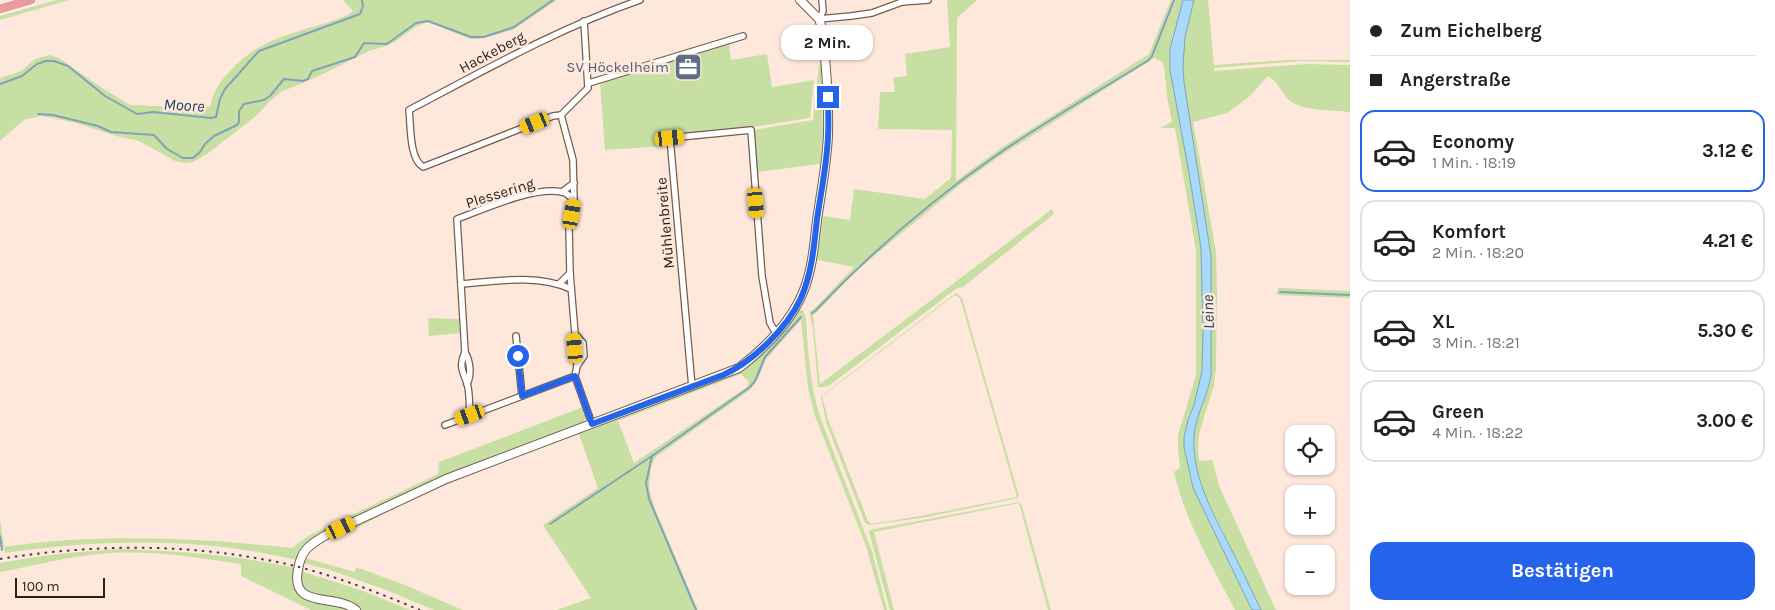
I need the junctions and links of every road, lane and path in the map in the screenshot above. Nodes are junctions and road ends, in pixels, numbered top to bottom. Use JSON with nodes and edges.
{"nodes":[{"id":1,"x":31,"y":0,"type":"edge"},
{"id":2,"x":640,"y":0,"type":"edge"},
{"id":3,"x":800,"y":0,"type":"edge"},
{"id":4,"x":822,"y":0,"type":"edge"},
{"id":5,"x":886,"y":0,"type":"edge"},
{"id":6,"x":928,"y":0,"type":"edge"},
{"id":7,"x":886,"y":8,"type":"junction"},
{"id":8,"x":0,"y":9,"type":"edge"},
{"id":9,"x":819,"y":19,"type":"junction"},
{"id":10,"x":584,"y":21,"type":"junction"},
{"id":11,"x":743,"y":36,"type":"dead end"},
{"id":12,"x":589,"y":83,"type":"junction"},
{"id":13,"x":561,"y":114,"type":"junction"},
{"id":14,"x":574,"y":183,"type":"junction"},
{"id":15,"x":562,"y":192,"type":"junction"},
{"id":16,"x":574,"y":201,"type":"junction"},
{"id":17,"x":570,"y":273,"type":"junction"},
{"id":18,"x":461,"y":284,"type":"junction"},
{"id":19,"x":559,"y":284,"type":"junction"},
{"id":20,"x":571,"y":289,"type":"junction"},
{"id":21,"x":776,"y":333,"type":"junction"},
{"id":22,"x":516,"y":336,"type":"dead end"},
{"id":23,"x":575,"y":376,"type":"junction"},
{"id":24,"x":692,"y":387,"type":"junction"},
{"id":25,"x":522,"y":396,"type":"junction"},
{"id":26,"x":470,"y":415,"type":"junction"},
{"id":27,"x":592,"y":424,"type":"junction"},
{"id":28,"x":445,"y":425,"type":"dead end"},
{"id":29,"x":356,"y":610,"type":"edge"}],
"edges":[{"from":1,"to":8,"type":"main road"},
{"from":2,"to":10,"type":"street","name":"Hackeberg"},
{"from":3,"to":9,"type":"street"},
{"from":4,"to":9,"type":"street"},
{"from":5,"to":7,"type":"street"},
{"from":6,"to":7,"type":"street"},
{"from":7,"to":9,"type":"street"},
{"from":9,"to":21,"type":"street"},
{"from":10,"to":12,"type":"street"},
{"from":10,"to":13,"type":"street","name":"Hackeberg"},
{"from":11,"to":12,"type":"street"},
{"from":12,"to":13,"type":"street"},
{"from":13,"to":14,"type":"street"},
{"from":14,"to":15,"type":"street"},
{"from":14,"to":16,"type":"street"},
{"from":15,"to":16,"type":"street"},
{"from":15,"to":18,"type":"street","name":"Plessering"},
{"from":16,"to":17,"type":"street"},
{"from":17,"to":19,"type":"street"},
{"from":17,"to":20,"type":"street"},
{"from":18,"to":19,"type":"street"},
{"from":18,"to":26,"type":"street"},
{"from":19,"to":20,"type":"street"},
{"from":20,"to":23,"type":"street"},
{"from":21,"to":24,"type":"street"},
{"from":21,"to":24,"type":"street","name":"Mühlenbreite"},
{"from":22,"to":25,"type":"street"},
{"from":23,"to":25,"type":"street"},
{"from":23,"to":27,"type":"street"},
{"from":24,"to":27,"type":"street"},
{"from":25,"to":26,"type":"street"},
{"from":26,"to":28,"type":"street"},
{"from":27,"to":29,"type":"street"}]}
